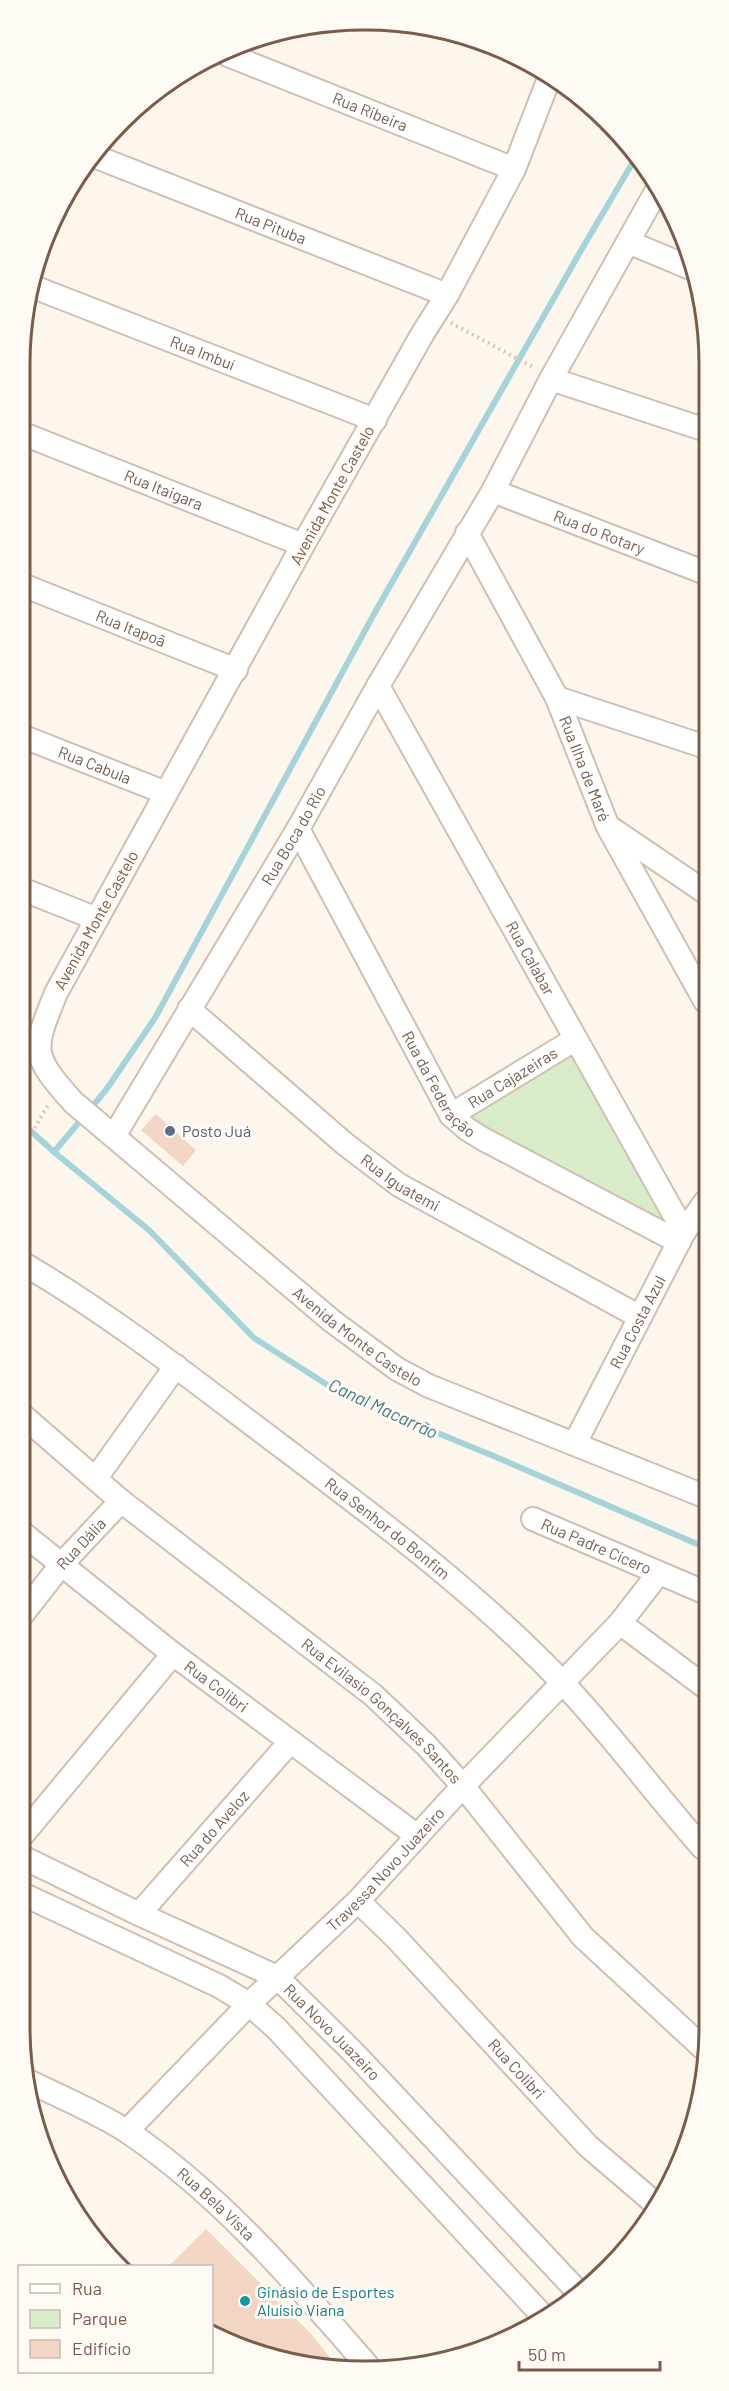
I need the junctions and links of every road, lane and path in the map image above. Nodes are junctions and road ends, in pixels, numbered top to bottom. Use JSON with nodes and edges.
{"nodes":[{"id":1,"x":232,"y":57,"type":"edge"},
{"id":2,"x":547,"y":84,"type":"edge"},
{"id":3,"x":101,"y":159,"type":"edge"},
{"id":4,"x":514,"y":169,"type":"junction"},
{"id":5,"x":654,"y":196,"type":"edge"},
{"id":6,"x":628,"y":242,"type":"junction"},
{"id":7,"x":684,"y":265,"type":"edge"},
{"id":8,"x":38,"y":289,"type":"edge"},
{"id":9,"x":447,"y":295,"type":"junction"},
{"id":10,"x":435,"y":315,"type":"junction"},
{"id":11,"x":527,"y":364,"type":"dead end"},
{"id":12,"x":551,"y":380,"type":"junction"},
{"id":13,"x":375,"y":420,"type":"junction"},
{"id":14,"x":699,"y":428,"type":"edge"},
{"id":15,"x":30,"y":437,"type":"edge"},
{"id":16,"x":493,"y":491,"type":"junction"},
{"id":17,"x":467,"y":533,"type":"junction"},
{"id":18,"x":303,"y":545,"type":"junction"},
{"id":19,"x":699,"y":570,"type":"edge"},
{"id":20,"x":30,"y":588,"type":"edge"},
{"id":21,"x":236,"y":670,"type":"junction"},
{"id":22,"x":378,"y":686,"type":"junction"},
{"id":23,"x":557,"y":698,"type":"junction"},
{"id":24,"x":30,"y":739,"type":"edge"},
{"id":25,"x":699,"y":745,"type":"edge"},
{"id":26,"x":166,"y":793,"type":"junction"},
{"id":27,"x":608,"y":827,"type":"junction"},
{"id":28,"x":298,"y":829,"type":"junction"},
{"id":29,"x":699,"y":888,"type":"edge"},
{"id":30,"x":30,"y":892,"type":"edge"},
{"id":31,"x":97,"y":919,"type":"junction"},
{"id":32,"x":699,"y":991,"type":"edge"},
{"id":33,"x":189,"y":1009,"type":"junction"},
{"id":34,"x":574,"y":1040,"type":"junction"},
{"id":35,"x":32,"y":1054,"type":"edge"},
{"id":36,"x":451,"y":1115,"type":"junction"},
{"id":37,"x":39,"y":1120,"type":"dead end"},
{"id":38,"x":105,"y":1129,"type":"junction"},
{"id":39,"x":30,"y":1136,"type":"edge"},
{"id":40,"x":699,"y":1211,"type":"edge"},
{"id":41,"x":681,"y":1237,"type":"junction"},
{"id":42,"x":30,"y":1267,"type":"edge"},
{"id":43,"x":640,"y":1317,"type":"junction"},
{"id":44,"x":176,"y":1366,"type":"junction"},
{"id":45,"x":30,"y":1422,"type":"edge"},
{"id":46,"x":575,"y":1443,"type":"junction"},
{"id":47,"x":96,"y":1478,"type":"junction"},
{"id":48,"x":699,"y":1494,"type":"edge"},
{"id":49,"x":122,"y":1501,"type":"junction"},
{"id":50,"x":533,"y":1520,"type":"dead end"},
{"id":51,"x":30,"y":1539,"type":"edge"},
{"id":52,"x":61,"y":1565,"type":"junction"},
{"id":53,"x":658,"y":1574,"type":"junction"},
{"id":54,"x":699,"y":1590,"type":"edge"},
{"id":55,"x":30,"y":1605,"type":"edge"},
{"id":56,"x":620,"y":1623,"type":"junction"},
{"id":57,"x":173,"y":1654,"type":"junction"},
{"id":58,"x":699,"y":1682,"type":"edge"},
{"id":59,"x":563,"y":1683,"type":"junction"},
{"id":60,"x":290,"y":1742,"type":"junction"},
{"id":61,"x":463,"y":1786,"type":"junction"},
{"id":62,"x":30,"y":1826,"type":"edge"},
{"id":63,"x":416,"y":1836,"type":"junction"},
{"id":64,"x":699,"y":1843,"type":"edge"},
{"id":65,"x":30,"y":1861,"type":"edge"},
{"id":66,"x":30,"y":1898,"type":"edge"},
{"id":67,"x":358,"y":1901,"type":"junction"},
{"id":68,"x":139,"y":1914,"type":"junction"},
{"id":69,"x":277,"y":1977,"type":"junction"},
{"id":70,"x":249,"y":2004,"type":"junction"},
{"id":71,"x":698,"y":2044,"type":"edge"},
{"id":72,"x":35,"y":2085,"type":"edge"},
{"id":73,"x":127,"y":2131,"type":"junction"},
{"id":74,"x":651,"y":2200,"type":"edge"},
{"id":75,"x":574,"y":2287,"type":"edge"},
{"id":76,"x":539,"y":2312,"type":"edge"},
{"id":77,"x":363,"y":2361,"type":"edge"}],
"edges":[{"from":1,"to":4,"type":"street","name":"Rua Ribeira"},
{"from":2,"to":4,"type":"street","name":"Avenida Monte Castelo"},
{"from":3,"to":9,"type":"street","name":"Rua Pituba"},
{"from":4,"to":9,"type":"street","name":"Avenida Monte Castelo"},
{"from":5,"to":6,"type":"street","name":"Rua Boca do Rio"},
{"from":6,"to":7,"type":"street"},
{"from":6,"to":12,"type":"street","name":"Rua Boca do Rio"},
{"from":8,"to":13,"type":"street","name":"Rua Imbuí"},
{"from":9,"to":10,"type":"street","name":"Avenida Monte Castelo"},
{"from":10,"to":11,"type":"path"},
{"from":10,"to":13,"type":"street","name":"Avenida Monte Castelo"},
{"from":12,"to":14,"type":"street"},
{"from":12,"to":16,"type":"street","name":"Rua Boca do Rio"},
{"from":13,"to":18,"type":"street","name":"Avenida Monte Castelo"},
{"from":15,"to":18,"type":"street","name":"Rua Itaigara"},
{"from":16,"to":17,"type":"street","name":"Rua Boca do Rio"},
{"from":16,"to":19,"type":"street","name":"Rua do Rotary"},
{"from":17,"to":22,"type":"street","name":"Rua Boca do Rio"},
{"from":17,"to":23,"type":"street","name":"Rua Ilha de Maré"},
{"from":18,"to":21,"type":"street","name":"Avenida Monte Castelo"},
{"from":20,"to":21,"type":"street","name":"Rua Itapoã"},
{"from":21,"to":26,"type":"street","name":"Avenida Monte Castelo"},
{"from":22,"to":28,"type":"street","name":"Rua Boca do Rio"},
{"from":22,"to":34,"type":"street","name":"Rua Calabar"},
{"from":23,"to":25,"type":"street"},
{"from":23,"to":27,"type":"street","name":"Rua Ilha de Maré"},
{"from":24,"to":26,"type":"street","name":"Rua Cabula"},
{"from":26,"to":31,"type":"street","name":"Avenida Monte Castelo"},
{"from":27,"to":29,"type":"street"},
{"from":27,"to":32,"type":"street","name":"Rua Ilha de Maré"},
{"from":28,"to":33,"type":"street","name":"Rua Boca do Rio"},
{"from":28,"to":36,"type":"street","name":"Rua da Federação"},
{"from":30,"to":31,"type":"street"},
{"from":31,"to":35,"type":"street","name":"Avenida Monte Castelo"},
{"from":33,"to":38,"type":"street","name":"Rua Boca do Rio"},
{"from":33,"to":43,"type":"street","name":"Rua Iguatemi"},
{"from":34,"to":36,"type":"street","name":"Rua Cajazeiras"},
{"from":34,"to":41,"type":"street","name":"Rua Calabar"},
{"from":35,"to":38,"type":"street","name":"Avenida Monte Castelo"},
{"from":36,"to":41,"type":"street","name":"Rua da Federação"},
{"from":37,"to":39,"type":"path"},
{"from":38,"to":46,"type":"street","name":"Avenida Monte Castelo"},
{"from":40,"to":41,"type":"street","name":"Rua Costa Azul"},
{"from":41,"to":43,"type":"street","name":"Rua Costa Azul"},
{"from":42,"to":44,"type":"street","name":"Rua Senhor do Bonfim"},
{"from":43,"to":46,"type":"street","name":"Rua Costa Azul"},
{"from":44,"to":47,"type":"street"},
{"from":44,"to":59,"type":"street","name":"Rua Senhor do Bonfim"},
{"from":45,"to":47,"type":"street","name":"Rua Evilasio Gonçalves Santos"},
{"from":46,"to":48,"type":"street","name":"Avenida Monte Castelo"},
{"from":47,"to":49,"type":"street","name":"Rua Evilasio Gonçalves Santos"},
{"from":49,"to":52,"type":"street","name":"Rua Dália"},
{"from":49,"to":61,"type":"street","name":"Rua Evilasio Gonçalves Santos"},
{"from":50,"to":53,"type":"street","name":"Rua Padre Cícero"},
{"from":51,"to":52,"type":"street","name":"Rua Colibri"},
{"from":52,"to":55,"type":"street","name":"Rua Dália"},
{"from":52,"to":57,"type":"street","name":"Rua Colibri"},
{"from":53,"to":54,"type":"street","name":"Rua Padre Cícero"},
{"from":53,"to":56,"type":"street","name":"Travessa Novo Juazeiro"},
{"from":56,"to":58,"type":"street"},
{"from":56,"to":59,"type":"street","name":"Travessa Novo Juazeiro"},
{"from":57,"to":60,"type":"street","name":"Rua Colibri"},
{"from":57,"to":62,"type":"street"},
{"from":59,"to":61,"type":"street","name":"Travessa Novo Juazeiro"},
{"from":59,"to":64,"type":"street","name":"Rua Senhor do Bonfim"},
{"from":60,"to":63,"type":"street","name":"Rua Colibri"},
{"from":60,"to":68,"type":"street","name":"Rua do Aveloz"},
{"from":61,"to":63,"type":"street","name":"Travessa Novo Juazeiro"},
{"from":61,"to":71,"type":"street","name":"Rua Evilasio Gonçalves Santos"},
{"from":63,"to":67,"type":"street","name":"Travessa Novo Juazeiro"},
{"from":65,"to":68,"type":"street","name":"Rua Novo Juazeiro"},
{"from":66,"to":70,"type":"street"},
{"from":67,"to":69,"type":"street","name":"Travessa Novo Juazeiro"},
{"from":67,"to":74,"type":"street","name":"Rua Colibri"},
{"from":68,"to":69,"type":"street","name":"Rua Novo Juazeiro"},
{"from":69,"to":70,"type":"street","name":"Travessa Novo Juazeiro"},
{"from":69,"to":75,"type":"street","name":"Rua Novo Juazeiro"},
{"from":70,"to":73,"type":"street","name":"Travessa Novo Juazeiro"},
{"from":70,"to":76,"type":"street"},
{"from":72,"to":73,"type":"street","name":"Rua Bela Vista"},
{"from":73,"to":77,"type":"street","name":"Rua Bela Vista"}]}
